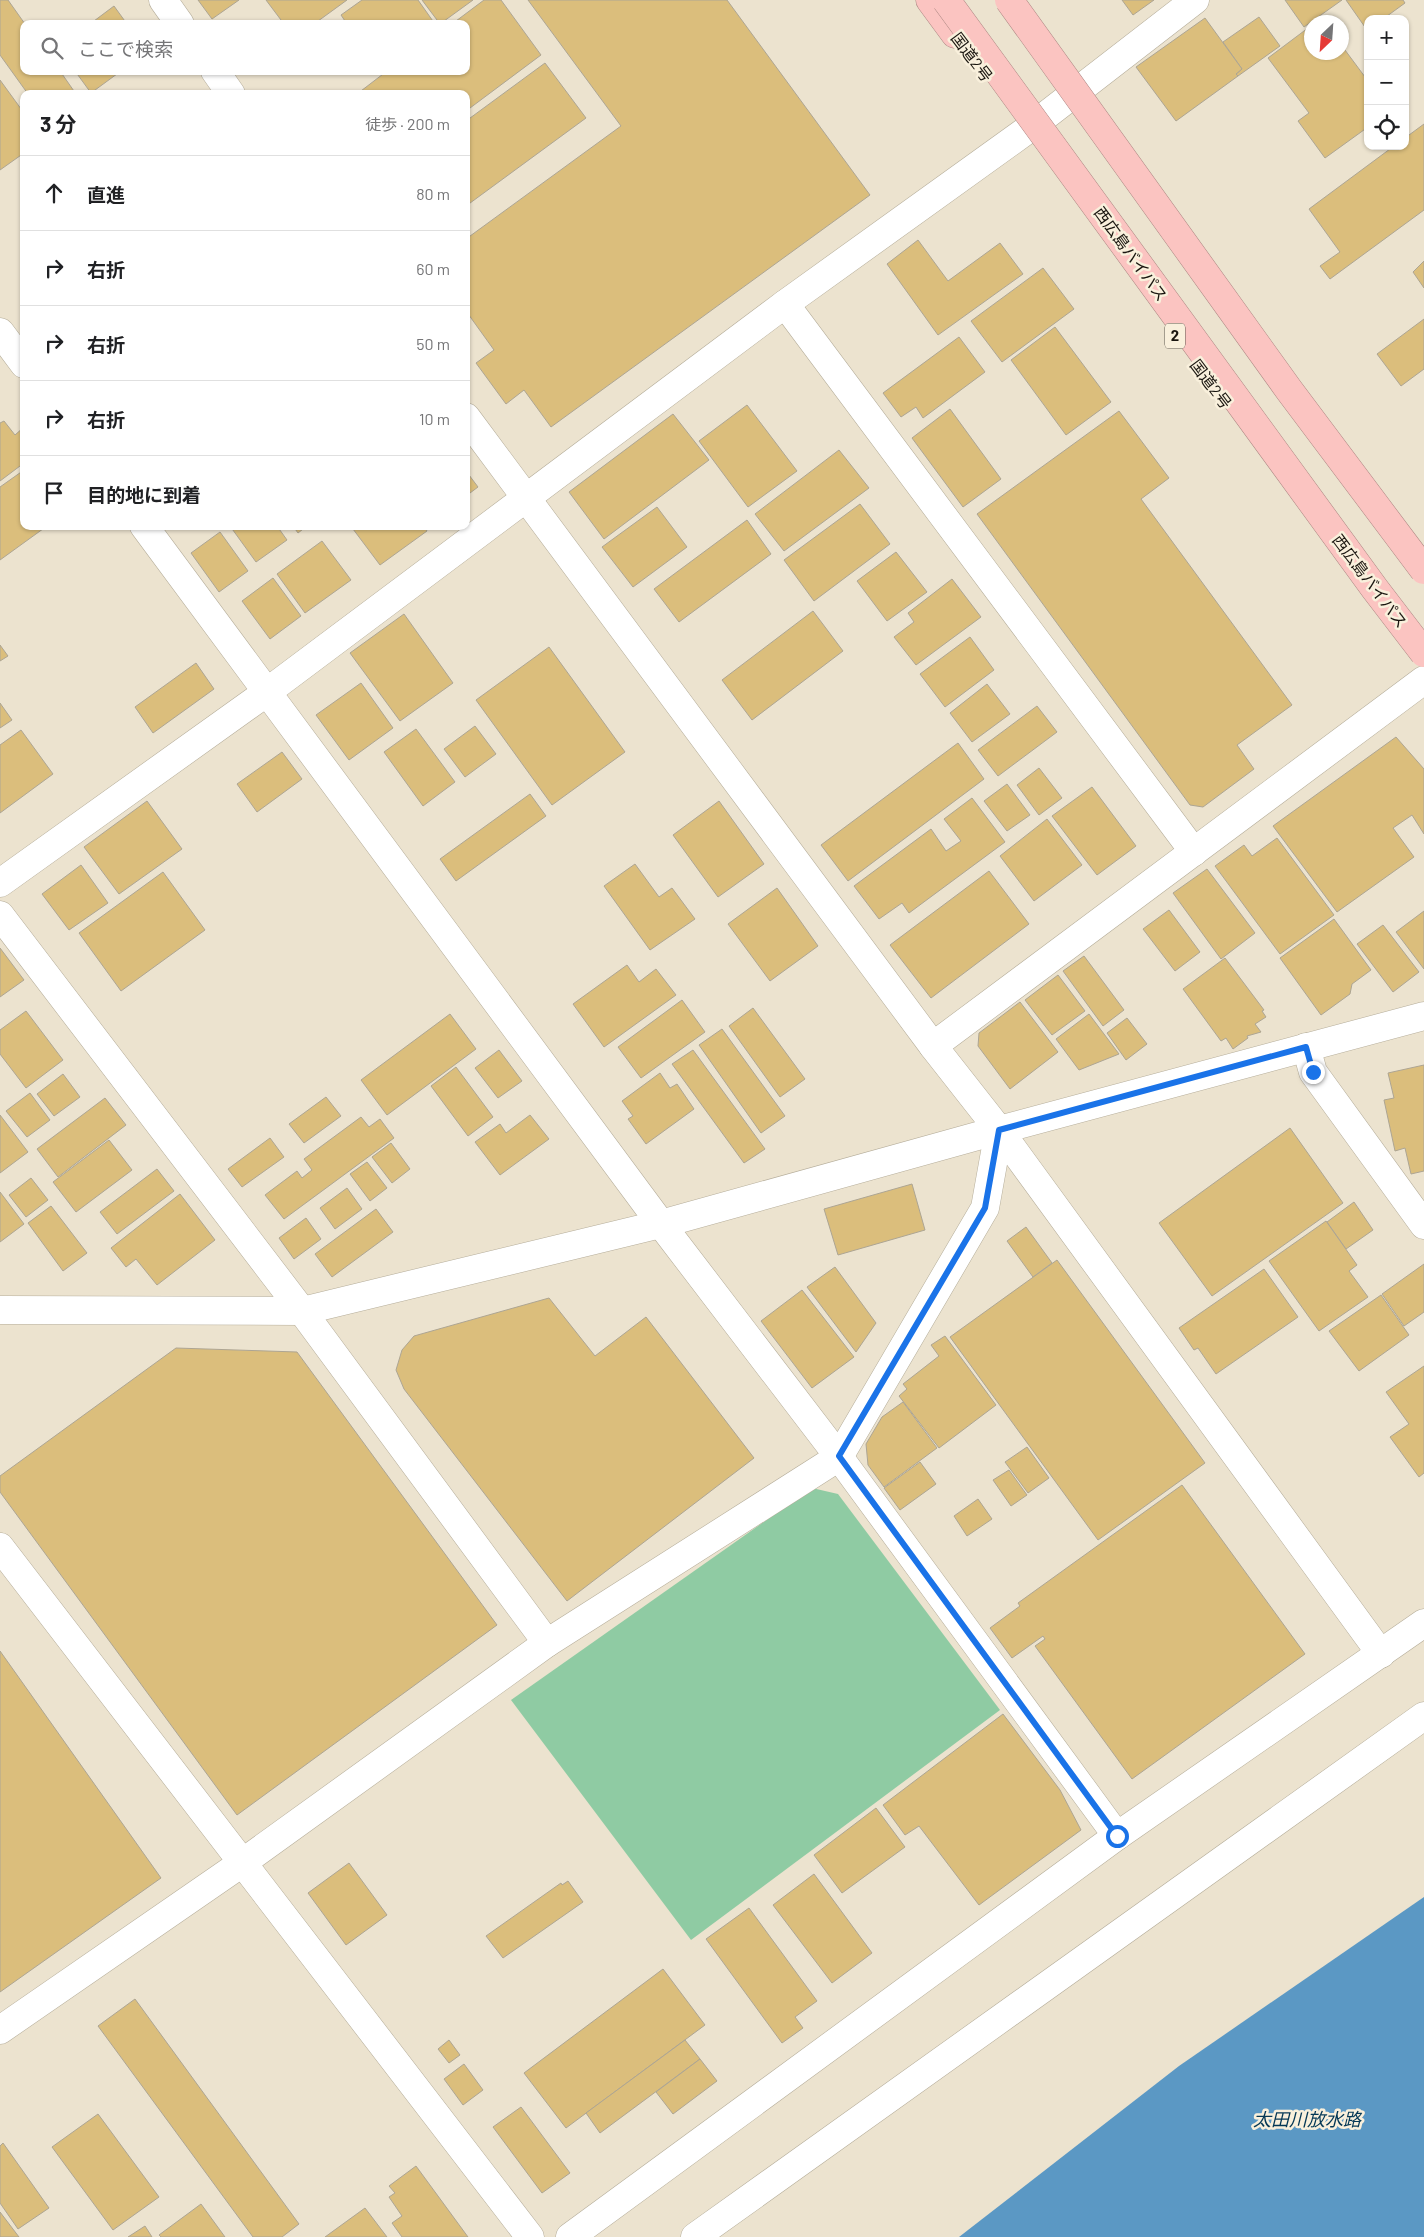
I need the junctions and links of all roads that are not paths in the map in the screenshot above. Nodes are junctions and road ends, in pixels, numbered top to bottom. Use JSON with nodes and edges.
{"nodes":[{"id":1,"x":163,"y":0,"type":"edge"},
{"id":2,"x":930,"y":0,"type":"edge"},
{"id":3,"x":946,"y":0,"type":"edge"},
{"id":4,"x":1010,"y":0,"type":"edge"},
{"id":5,"x":1195,"y":0,"type":"edge"},
{"id":6,"x":177,"y":20,"type":"edge"},
{"id":7,"x":218,"y":75,"type":"edge"},
{"id":8,"x":228,"y":90,"type":"edge"},
{"id":9,"x":1076,"y":91,"type":"junction"},
{"id":10,"x":1027,"y":130,"type":"junction"},
{"id":11,"x":785,"y":304,"type":"junction"},
{"id":12,"x":0,"y":332,"type":"edge"},
{"id":13,"x":20,"y":359,"type":"edge"},
{"id":14,"x":470,"y":422,"type":"edge"},
{"id":15,"x":525,"y":498,"type":"junction"},
{"id":16,"x":147,"y":530,"type":"edge"},
{"id":17,"x":1424,"y":569,"type":"edge"},
{"id":18,"x":1424,"y":653,"type":"edge"},
{"id":19,"x":1424,"y":669,"type":"edge"},
{"id":20,"x":1424,"y":680,"type":"edge"},
{"id":21,"x":267,"y":692,"type":"junction"},
{"id":22,"x":1194,"y":852,"type":"junction"},
{"id":23,"x":0,"y":883,"type":"edge"},
{"id":24,"x":0,"y":915,"type":"edge"},
{"id":25,"x":1424,"y":1016,"type":"edge"},
{"id":26,"x":933,"y":1046,"type":"junction"},
{"id":27,"x":1306,"y":1047,"type":"junction"},
{"id":28,"x":999,"y":1130,"type":"junction"},
{"id":29,"x":661,"y":1224,"type":"junction"},
{"id":30,"x":1424,"y":1225,"type":"edge"},
{"id":31,"x":0,"y":1310,"type":"edge"},
{"id":32,"x":302,"y":1311,"type":"junction"},
{"id":33,"x":839,"y":1456,"type":"junction"},
{"id":34,"x":0,"y":1547,"type":"edge"},
{"id":35,"x":1424,"y":1623,"type":"edge"},
{"id":36,"x":547,"y":1642,"type":"junction"},
{"id":37,"x":1381,"y":1654,"type":"junction"},
{"id":38,"x":1424,"y":1716,"type":"edge"},
{"id":39,"x":1117,"y":1836,"type":"junction"},
{"id":40,"x":242,"y":1863,"type":"junction"},
{"id":41,"x":0,"y":2030,"type":"edge"},
{"id":42,"x":530,"y":2237,"type":"edge"},
{"id":43,"x":570,"y":2237,"type":"edge"},
{"id":44,"x":695,"y":2237,"type":"edge"}],
"edges":[{"from":1,"to":6,"type":"street"},
{"from":2,"to":10,"type":"highway","name":"国道2号","number":"2"},
{"from":3,"to":18,"type":"highway","name":"西広島バイパス","number":"2","bridge":true},
{"from":4,"to":9,"type":"highway"},
{"from":4,"to":17,"type":"highway","bridge":true},
{"from":5,"to":9,"type":"street"},
{"from":7,"to":8,"type":"street"},
{"from":9,"to":10,"type":"street"},
{"from":9,"to":17,"type":"highway"},
{"from":10,"to":11,"type":"street"},
{"from":10,"to":19,"type":"highway","name":"国道2号","number":"2"},
{"from":11,"to":15,"type":"street"},
{"from":11,"to":22,"type":"street"},
{"from":12,"to":13,"type":"street"},
{"from":14,"to":15,"type":"street"},
{"from":15,"to":21,"type":"street"},
{"from":15,"to":26,"type":"street"},
{"from":16,"to":21,"type":"street"},
{"from":20,"to":22,"type":"street"},
{"from":21,"to":23,"type":"street"},
{"from":21,"to":29,"type":"street"},
{"from":22,"to":26,"type":"street"},
{"from":24,"to":32,"type":"street"},
{"from":25,"to":27,"type":"street"},
{"from":26,"to":28,"type":"street"},
{"from":27,"to":28,"type":"street"},
{"from":27,"to":30,"type":"street"},
{"from":28,"to":29,"type":"street"},
{"from":28,"to":33,"type":"street"},
{"from":28,"to":37,"type":"street"},
{"from":29,"to":32,"type":"street"},
{"from":29,"to":33,"type":"street"},
{"from":31,"to":32,"type":"street"},
{"from":32,"to":36,"type":"street"},
{"from":33,"to":36,"type":"street"},
{"from":33,"to":39,"type":"street"},
{"from":34,"to":40,"type":"street"},
{"from":35,"to":37,"type":"street"},
{"from":36,"to":40,"type":"street"},
{"from":37,"to":39,"type":"street"},
{"from":38,"to":44,"type":"street"},
{"from":39,"to":43,"type":"street"},
{"from":40,"to":41,"type":"street"},
{"from":40,"to":42,"type":"street"}]}
